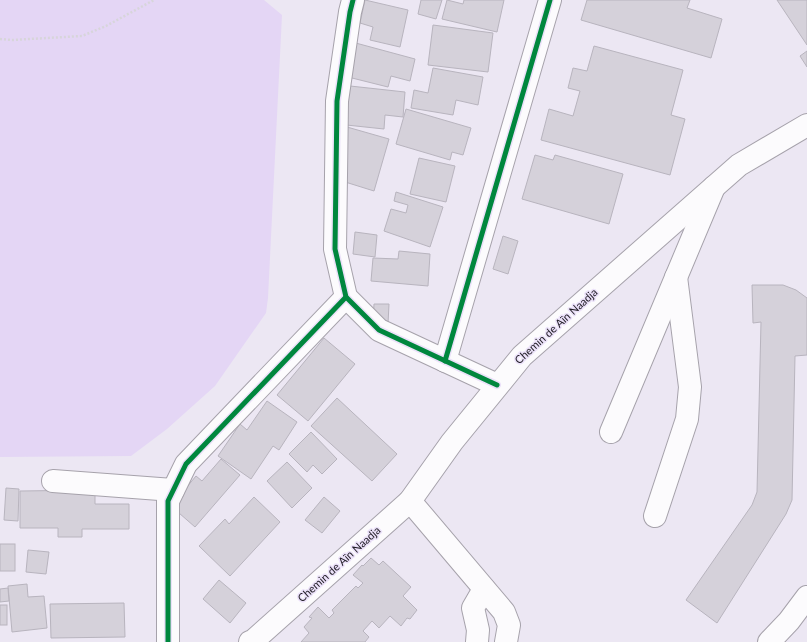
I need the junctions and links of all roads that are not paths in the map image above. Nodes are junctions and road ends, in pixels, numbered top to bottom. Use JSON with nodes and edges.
{"nodes":[{"id":1,"x":550,"y":0,"type":"edge"},
{"id":2,"x":346,"y":4,"type":"edge"},
{"id":3,"x":807,"y":125,"type":"edge"},
{"id":4,"x":714,"y":187,"type":"junction"},
{"id":5,"x":676,"y":277,"type":"junction"},
{"id":6,"x":346,"y":297,"type":"junction"},
{"id":7,"x":445,"y":361,"type":"junction"},
{"id":8,"x":497,"y":385,"type":"junction"},
{"id":9,"x":611,"y":432,"type":"dead end"},
{"id":10,"x":53,"y":481,"type":"dead end"},
{"id":11,"x":173,"y":490,"type":"junction"},
{"id":12,"x":410,"y":501,"type":"junction"},
{"id":13,"x":655,"y":516,"type":"dead end"},
{"id":14,"x":484,"y":589,"type":"junction"},
{"id":15,"x":807,"y":597,"type":"edge"},
{"id":16,"x":168,"y":642,"type":"edge"},
{"id":17,"x":252,"y":642,"type":"edge"},
{"id":18,"x":477,"y":642,"type":"edge"},
{"id":19,"x":506,"y":642,"type":"edge"},
{"id":20,"x":769,"y":642,"type":"edge"}],
"edges":[{"from":1,"to":7,"type":"street"},
{"from":2,"to":6,"type":"street"},
{"from":3,"to":4,"type":"street","name":"Chemin de Aïn Naadja"},
{"from":4,"to":5,"type":"street"},
{"from":4,"to":8,"type":"street","name":"Chemin de Aïn Naadja"},
{"from":5,"to":9,"type":"street"},
{"from":5,"to":13,"type":"street"},
{"from":6,"to":7,"type":"street"},
{"from":6,"to":11,"type":"street"},
{"from":7,"to":8,"type":"street"},
{"from":8,"to":12,"type":"street","name":"Chemin de Aïn Naadja"},
{"from":10,"to":11,"type":"street"},
{"from":11,"to":16,"type":"street"},
{"from":12,"to":14,"type":"street"},
{"from":12,"to":17,"type":"street","name":"Chemin de Aïn Naadja"},
{"from":14,"to":18,"type":"street"},
{"from":14,"to":19,"type":"street"},
{"from":15,"to":20,"type":"street"}]}
